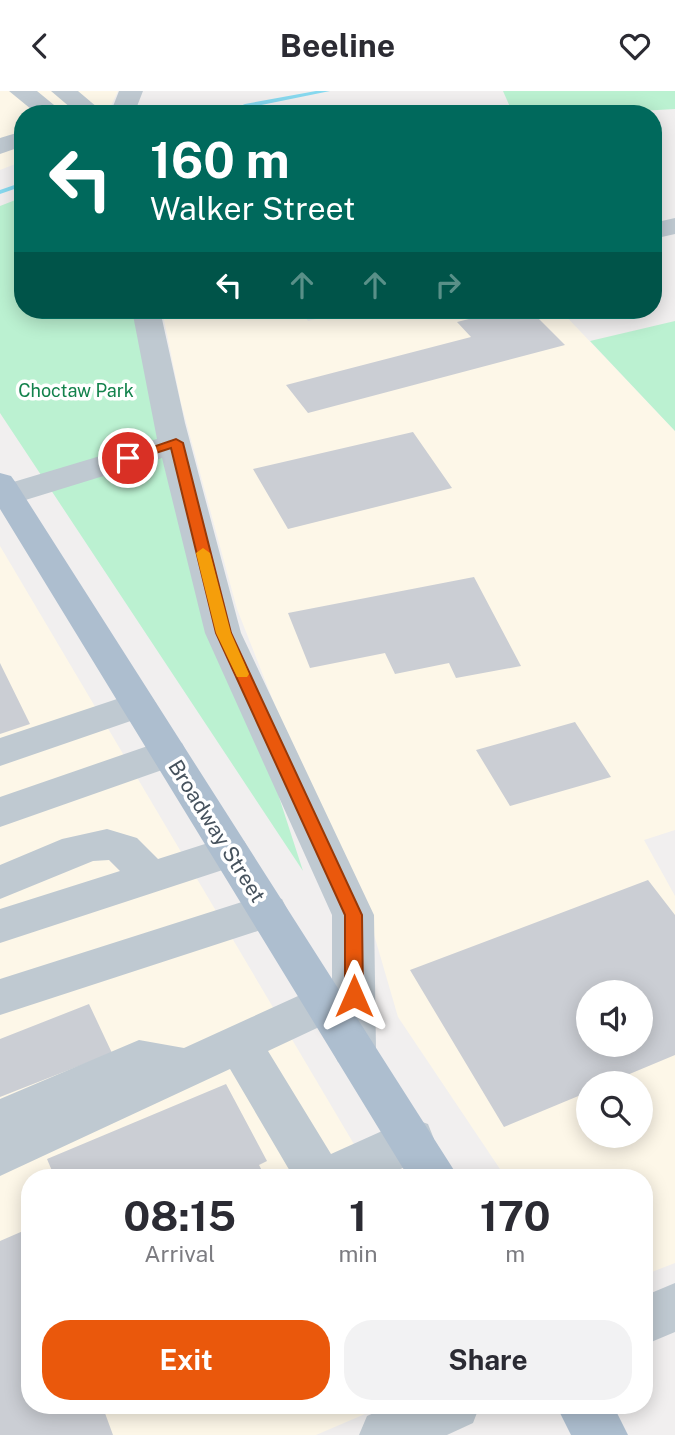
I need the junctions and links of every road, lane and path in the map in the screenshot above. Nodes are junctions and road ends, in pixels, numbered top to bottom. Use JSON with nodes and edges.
{"nodes":[{"id":1,"x":21,"y":91,"type":"edge"},
{"id":2,"x":63,"y":91,"type":"edge"},
{"id":3,"x":0,"y":97,"type":"edge"},
{"id":4,"x":40,"y":105,"type":"edge"},
{"id":5,"x":81,"y":105,"type":"edge"},
{"id":6,"x":148,"y":319,"type":"edge"},
{"id":7,"x":176,"y":443,"type":"junction"},
{"id":8,"x":4,"y":489,"type":"edge"},
{"id":9,"x":138,"y":705,"type":"junction"},
{"id":10,"x":0,"y":752,"type":"edge"},
{"id":11,"x":168,"y":753,"type":"junction"},
{"id":12,"x":0,"y":812,"type":"edge"},
{"id":13,"x":230,"y":852,"type":"junction"},
{"id":14,"x":150,"y":878,"type":"junction"},
{"id":15,"x":0,"y":883,"type":"edge"},
{"id":16,"x":267,"y":911,"type":"junction"},
{"id":17,"x":3,"y":918,"type":"edge"},
{"id":18,"x":0,"y":997,"type":"edge"},
{"id":19,"x":324,"y":1004,"type":"junction"},
{"id":20,"x":239,"y":1043,"type":"junction"},
{"id":21,"x":354,"y":1049,"type":"junction"},
{"id":22,"x":185,"y":1068,"type":"junction"},
{"id":23,"x":0,"y":1120,"type":"edge"},
{"id":24,"x":411,"y":1139,"type":"junction"},
{"id":25,"x":0,"y":1155,"type":"edge"},
{"id":26,"x":315,"y":1169,"type":"edge"},
{"id":27,"x":348,"y":1169,"type":"edge"},
{"id":28,"x":429,"y":1169,"type":"edge"},
{"id":29,"x":675,"y":1307,"type":"edge"},
{"id":30,"x":653,"y":1317,"type":"edge"},
{"id":31,"x":434,"y":1414,"type":"edge"},
{"id":32,"x":588,"y":1414,"type":"edge"},
{"id":33,"x":386,"y":1435,"type":"edge"},
{"id":34,"x":601,"y":1435,"type":"edge"}],
"edges":[{"from":1,"to":3,"type":"street"},
{"from":1,"to":4,"type":"street"},
{"from":2,"to":5,"type":"street"},
{"from":6,"to":7,"type":"street"},
{"from":7,"to":8,"type":"street"},
{"from":7,"to":21,"type":"street"},
{"from":8,"to":9,"type":"main road","name":"Broadway Street"},
{"from":9,"to":10,"type":"street"},
{"from":9,"to":11,"type":"main road","name":"Broadway Street"},
{"from":11,"to":12,"type":"street"},
{"from":11,"to":13,"type":"main road","name":"Broadway Street"},
{"from":13,"to":14,"type":"street"},
{"from":13,"to":16,"type":"main road","name":"Broadway Street"},
{"from":14,"to":15,"type":"street"},
{"from":14,"to":17,"type":"street"},
{"from":16,"to":18,"type":"street"},
{"from":16,"to":19,"type":"main road","name":"Broadway Street"},
{"from":19,"to":20,"type":"street"},
{"from":19,"to":21,"type":"main road","name":"Broadway Street"},
{"from":20,"to":22,"type":"street"},
{"from":20,"to":26,"type":"street"},
{"from":21,"to":24,"type":"main road","name":"Broadway Street"},
{"from":22,"to":23,"type":"street"},
{"from":22,"to":25,"type":"street"},
{"from":24,"to":27,"type":"street"},
{"from":24,"to":28,"type":"main road","name":"Broadway Street"},
{"from":29,"to":30,"type":"street"},
{"from":31,"to":33,"type":"street"},
{"from":32,"to":34,"type":"main road"}]}
